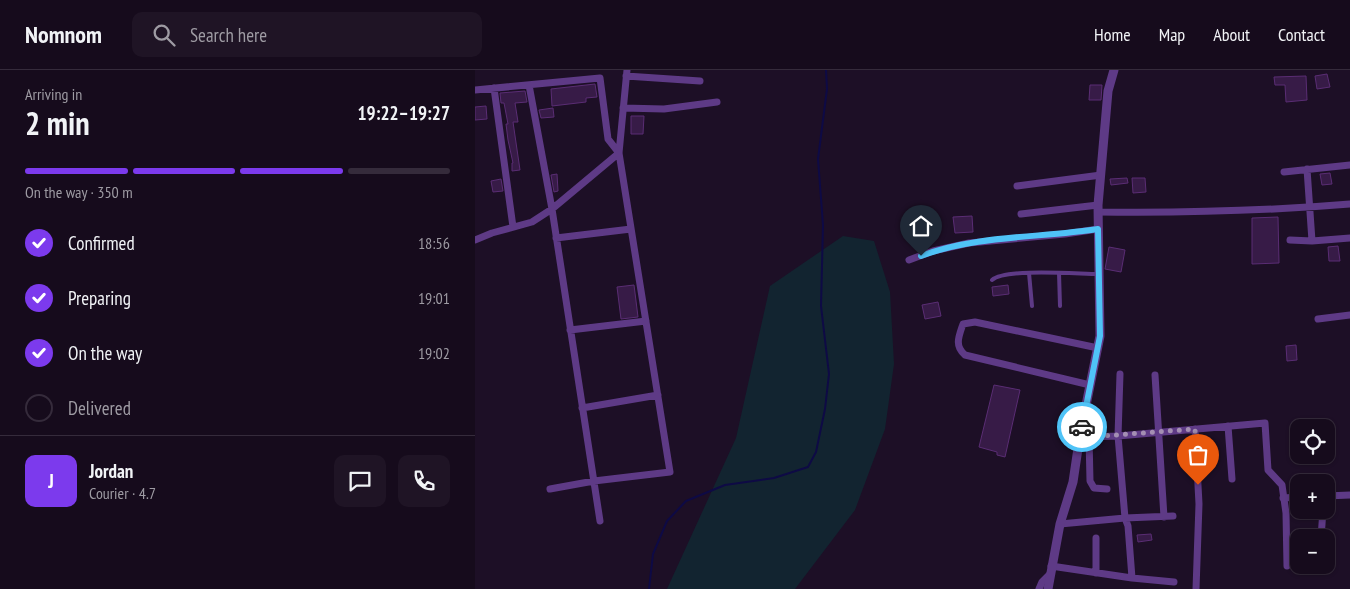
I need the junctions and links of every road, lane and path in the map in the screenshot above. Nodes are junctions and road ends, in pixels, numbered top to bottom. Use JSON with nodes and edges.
{"nodes":[{"id":1,"x":1114,"y":70,"type":"edge"},
{"id":2,"x":626,"y":73,"type":"edge"},
{"id":3,"x":700,"y":81,"type":"dead end"},
{"id":4,"x":529,"y":84,"type":"junction"},
{"id":5,"x":494,"y":88,"type":"junction"},
{"id":6,"x":475,"y":90,"type":"edge"},
{"id":7,"x":717,"y":102,"type":"dead end"},
{"id":8,"x":623,"y":108,"type":"junction"},
{"id":9,"x":619,"y":153,"type":"junction"},
{"id":10,"x":1350,"y":165,"type":"edge"},
{"id":11,"x":1307,"y":169,"type":"junction"},
{"id":12,"x":1284,"y":172,"type":"dead end"},
{"id":13,"x":1101,"y":175,"type":"junction"},
{"id":14,"x":1017,"y":186,"type":"dead end"},
{"id":15,"x":1350,"y":204,"type":"edge"},
{"id":16,"x":1309,"y":208,"type":"junction"},
{"id":17,"x":1098,"y":209,"type":"junction"},
{"id":18,"x":552,"y":210,"type":"junction"},
{"id":19,"x":1021,"y":214,"type":"dead end"},
{"id":20,"x":513,"y":227,"type":"junction"},
{"id":21,"x":631,"y":229,"type":"junction"},
{"id":22,"x":1098,"y":229,"type":"junction"},
{"id":23,"x":556,"y":238,"type":"junction"},
{"id":24,"x":1350,"y":238,"type":"edge"},
{"id":25,"x":475,"y":240,"type":"edge"},
{"id":26,"x":1290,"y":240,"type":"dead end"},
{"id":27,"x":1312,"y":241,"type":"junction"},
{"id":28,"x":909,"y":260,"type":"dead end"},
{"id":29,"x":1029,"y":273,"type":"junction"},
{"id":30,"x":1059,"y":273,"type":"junction"},
{"id":31,"x":1098,"y":274,"type":"junction"},
{"id":32,"x":992,"y":280,"type":"dead end"},
{"id":33,"x":1032,"y":306,"type":"dead end"},
{"id":34,"x":1061,"y":306,"type":"dead end"},
{"id":35,"x":1350,"y":315,"type":"edge"},
{"id":36,"x":1318,"y":319,"type":"dead end"},
{"id":37,"x":646,"y":321,"type":"junction"},
{"id":38,"x":571,"y":330,"type":"junction"},
{"id":39,"x":1098,"y":348,"type":"junction"},
{"id":40,"x":1120,"y":374,"type":"dead end"},
{"id":41,"x":1155,"y":375,"type":"dead end"},
{"id":42,"x":1090,"y":385,"type":"junction"},
{"id":43,"x":658,"y":395,"type":"junction"},
{"id":44,"x":582,"y":408,"type":"junction"},
{"id":45,"x":1228,"y":426,"type":"junction"},
{"id":46,"x":1195,"y":429,"type":"junction"},
{"id":47,"x":1159,"y":431,"type":"junction"},
{"id":48,"x":1085,"y":436,"type":"junction"},
{"id":49,"x":1118,"y":436,"type":"junction"},
{"id":50,"x":1232,"y":479,"type":"dead end"},
{"id":51,"x":594,"y":481,"type":"junction"},
{"id":52,"x":1107,"y":488,"type":"dead end"},
{"id":53,"x":550,"y":490,"type":"dead end"},
{"id":54,"x":1350,"y":495,"type":"edge"},
{"id":55,"x":1335,"y":496,"type":"edge"},
{"id":56,"x":1283,"y":498,"type":"junction"},
{"id":57,"x":1290,"y":498,"type":"edge"},
{"id":58,"x":1164,"y":516,"type":"junction"},
{"id":59,"x":1173,"y":516,"type":"dead end"},
{"id":60,"x":1125,"y":518,"type":"junction"},
{"id":61,"x":600,"y":521,"type":"dead end"},
{"id":62,"x":1060,"y":524,"type":"junction"},
{"id":63,"x":1096,"y":538,"type":"dead end"},
{"id":64,"x":1287,"y":566,"type":"dead end"},
{"id":65,"x":1051,"y":570,"type":"junction"},
{"id":66,"x":1096,"y":573,"type":"junction"},
{"id":67,"x":1132,"y":578,"type":"junction"},
{"id":68,"x":1174,"y":582,"type":"dead end"},
{"id":69,"x":1039,"y":589,"type":"edge"},
{"id":70,"x":1048,"y":589,"type":"edge"},
{"id":71,"x":1196,"y":589,"type":"edge"}],
"edges":[{"from":1,"to":13,"type":"street"},
{"from":2,"to":3,"type":"street"},
{"from":2,"to":8,"type":"street"},
{"from":4,"to":5,"type":"street"},
{"from":4,"to":9,"type":"street"},
{"from":4,"to":18,"type":"street"},
{"from":5,"to":6,"type":"street"},
{"from":5,"to":20,"type":"street"},
{"from":7,"to":8,"type":"street"},
{"from":8,"to":9,"type":"street"},
{"from":9,"to":18,"type":"street"},
{"from":9,"to":21,"type":"street"},
{"from":10,"to":11,"type":"street"},
{"from":11,"to":12,"type":"street"},
{"from":11,"to":16,"type":"street"},
{"from":13,"to":14,"type":"street"},
{"from":13,"to":17,"type":"street"},
{"from":15,"to":16,"type":"street"},
{"from":16,"to":17,"type":"street"},
{"from":16,"to":27,"type":"street"},
{"from":17,"to":19,"type":"street"},
{"from":17,"to":22,"type":"street"},
{"from":18,"to":20,"type":"street"},
{"from":18,"to":23,"type":"street"},
{"from":20,"to":25,"type":"street"},
{"from":21,"to":23,"type":"street"},
{"from":21,"to":37,"type":"street"},
{"from":22,"to":28,"type":"street"},
{"from":22,"to":31,"type":"street"},
{"from":23,"to":38,"type":"street"},
{"from":24,"to":27,"type":"street"},
{"from":26,"to":27,"type":"street"},
{"from":29,"to":30,"type":"lane"},
{"from":29,"to":32,"type":"lane"},
{"from":29,"to":33,"type":"lane"},
{"from":30,"to":31,"type":"lane"},
{"from":30,"to":34,"type":"lane"},
{"from":31,"to":39,"type":"street"},
{"from":35,"to":36,"type":"street"},
{"from":37,"to":38,"type":"street"},
{"from":37,"to":43,"type":"street"},
{"from":38,"to":44,"type":"street"},
{"from":39,"to":42,"type":"street"},
{"from":39,"to":42,"type":"street"},
{"from":40,"to":49,"type":"street"},
{"from":41,"to":47,"type":"street"},
{"from":42,"to":48,"type":"street"},
{"from":43,"to":44,"type":"street"},
{"from":43,"to":51,"type":"street"},
{"from":44,"to":51,"type":"street"},
{"from":45,"to":46,"type":"street"},
{"from":45,"to":50,"type":"street"},
{"from":45,"to":56,"type":"street"},
{"from":46,"to":47,"type":"street"},
{"from":46,"to":71,"type":"street"},
{"from":47,"to":49,"type":"street"},
{"from":47,"to":58,"type":"street"},
{"from":48,"to":49,"type":"street"},
{"from":48,"to":52,"type":"street"},
{"from":48,"to":62,"type":"street"},
{"from":49,"to":60,"type":"street"},
{"from":51,"to":53,"type":"street"},
{"from":51,"to":61,"type":"street"},
{"from":54,"to":55,"type":"street"},
{"from":56,"to":57,"type":"street"},
{"from":56,"to":64,"type":"street"},
{"from":58,"to":59,"type":"street"},
{"from":58,"to":60,"type":"street"},
{"from":60,"to":62,"type":"street"},
{"from":60,"to":67,"type":"street"},
{"from":62,"to":65,"type":"street"},
{"from":63,"to":66,"type":"street"},
{"from":65,"to":66,"type":"street"},
{"from":65,"to":69,"type":"street"},
{"from":65,"to":70,"type":"street"},
{"from":66,"to":67,"type":"street"},
{"from":67,"to":68,"type":"street"}]}
